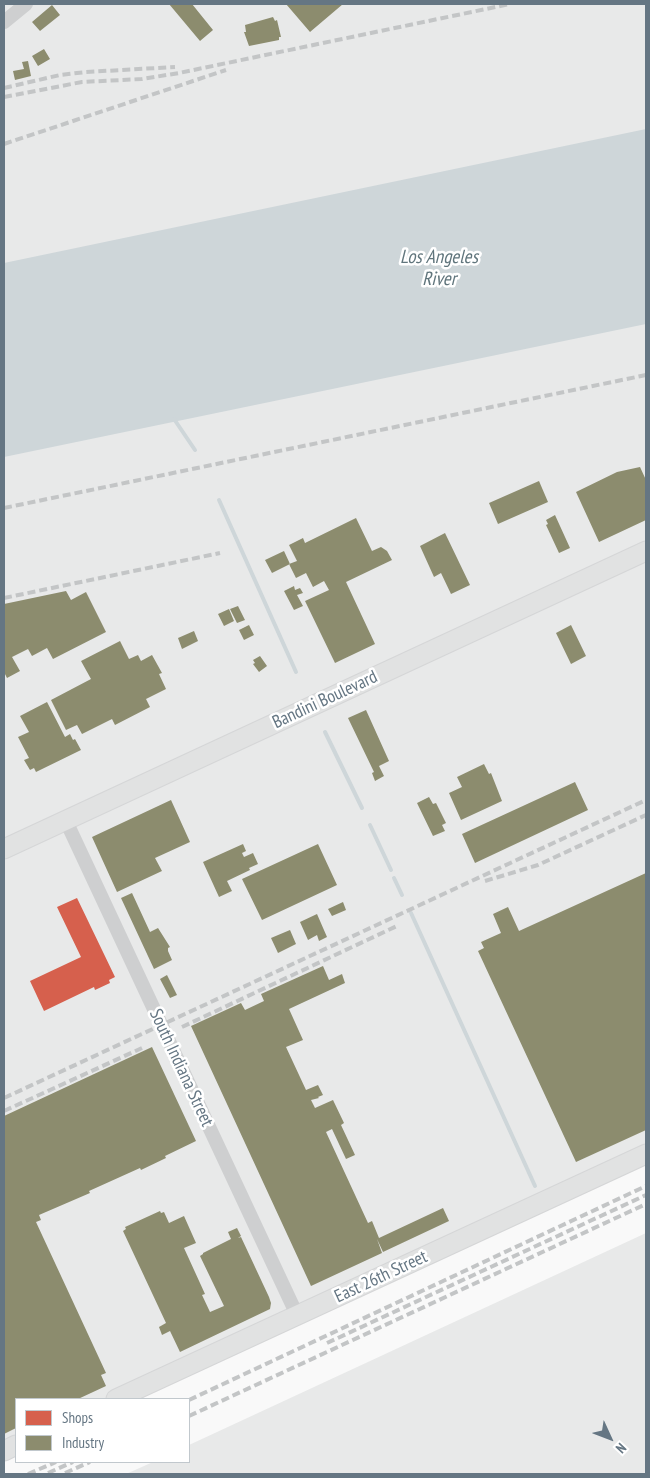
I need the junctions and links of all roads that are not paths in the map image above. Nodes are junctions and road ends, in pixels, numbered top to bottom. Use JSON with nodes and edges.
{"nodes":[{"id":1,"x":26,"y":4,"type":"edge"},
{"id":2,"x":4,"y":22,"type":"edge"},
{"id":3,"x":646,"y":551,"type":"edge"},
{"id":4,"x":66,"y":821,"type":"junction"},
{"id":5,"x":4,"y":849,"type":"edge"},
{"id":6,"x":646,"y":1154,"type":"edge"},
{"id":7,"x":297,"y":1315,"type":"junction"},
{"id":8,"x":118,"y":1398,"type":"edge"}],
"edges":[{"from":1,"to":2,"type":"street"},
{"from":3,"to":4,"type":"main road","name":"Bandini Boulevard"},
{"from":4,"to":5,"type":"main road","name":"Bandini Boulevard"},
{"from":4,"to":7,"type":"street","name":"South Indiana Street"},
{"from":6,"to":7,"type":"main road","name":"East 26th Street"},
{"from":7,"to":8,"type":"main road","name":"East 26th Street"}]}
